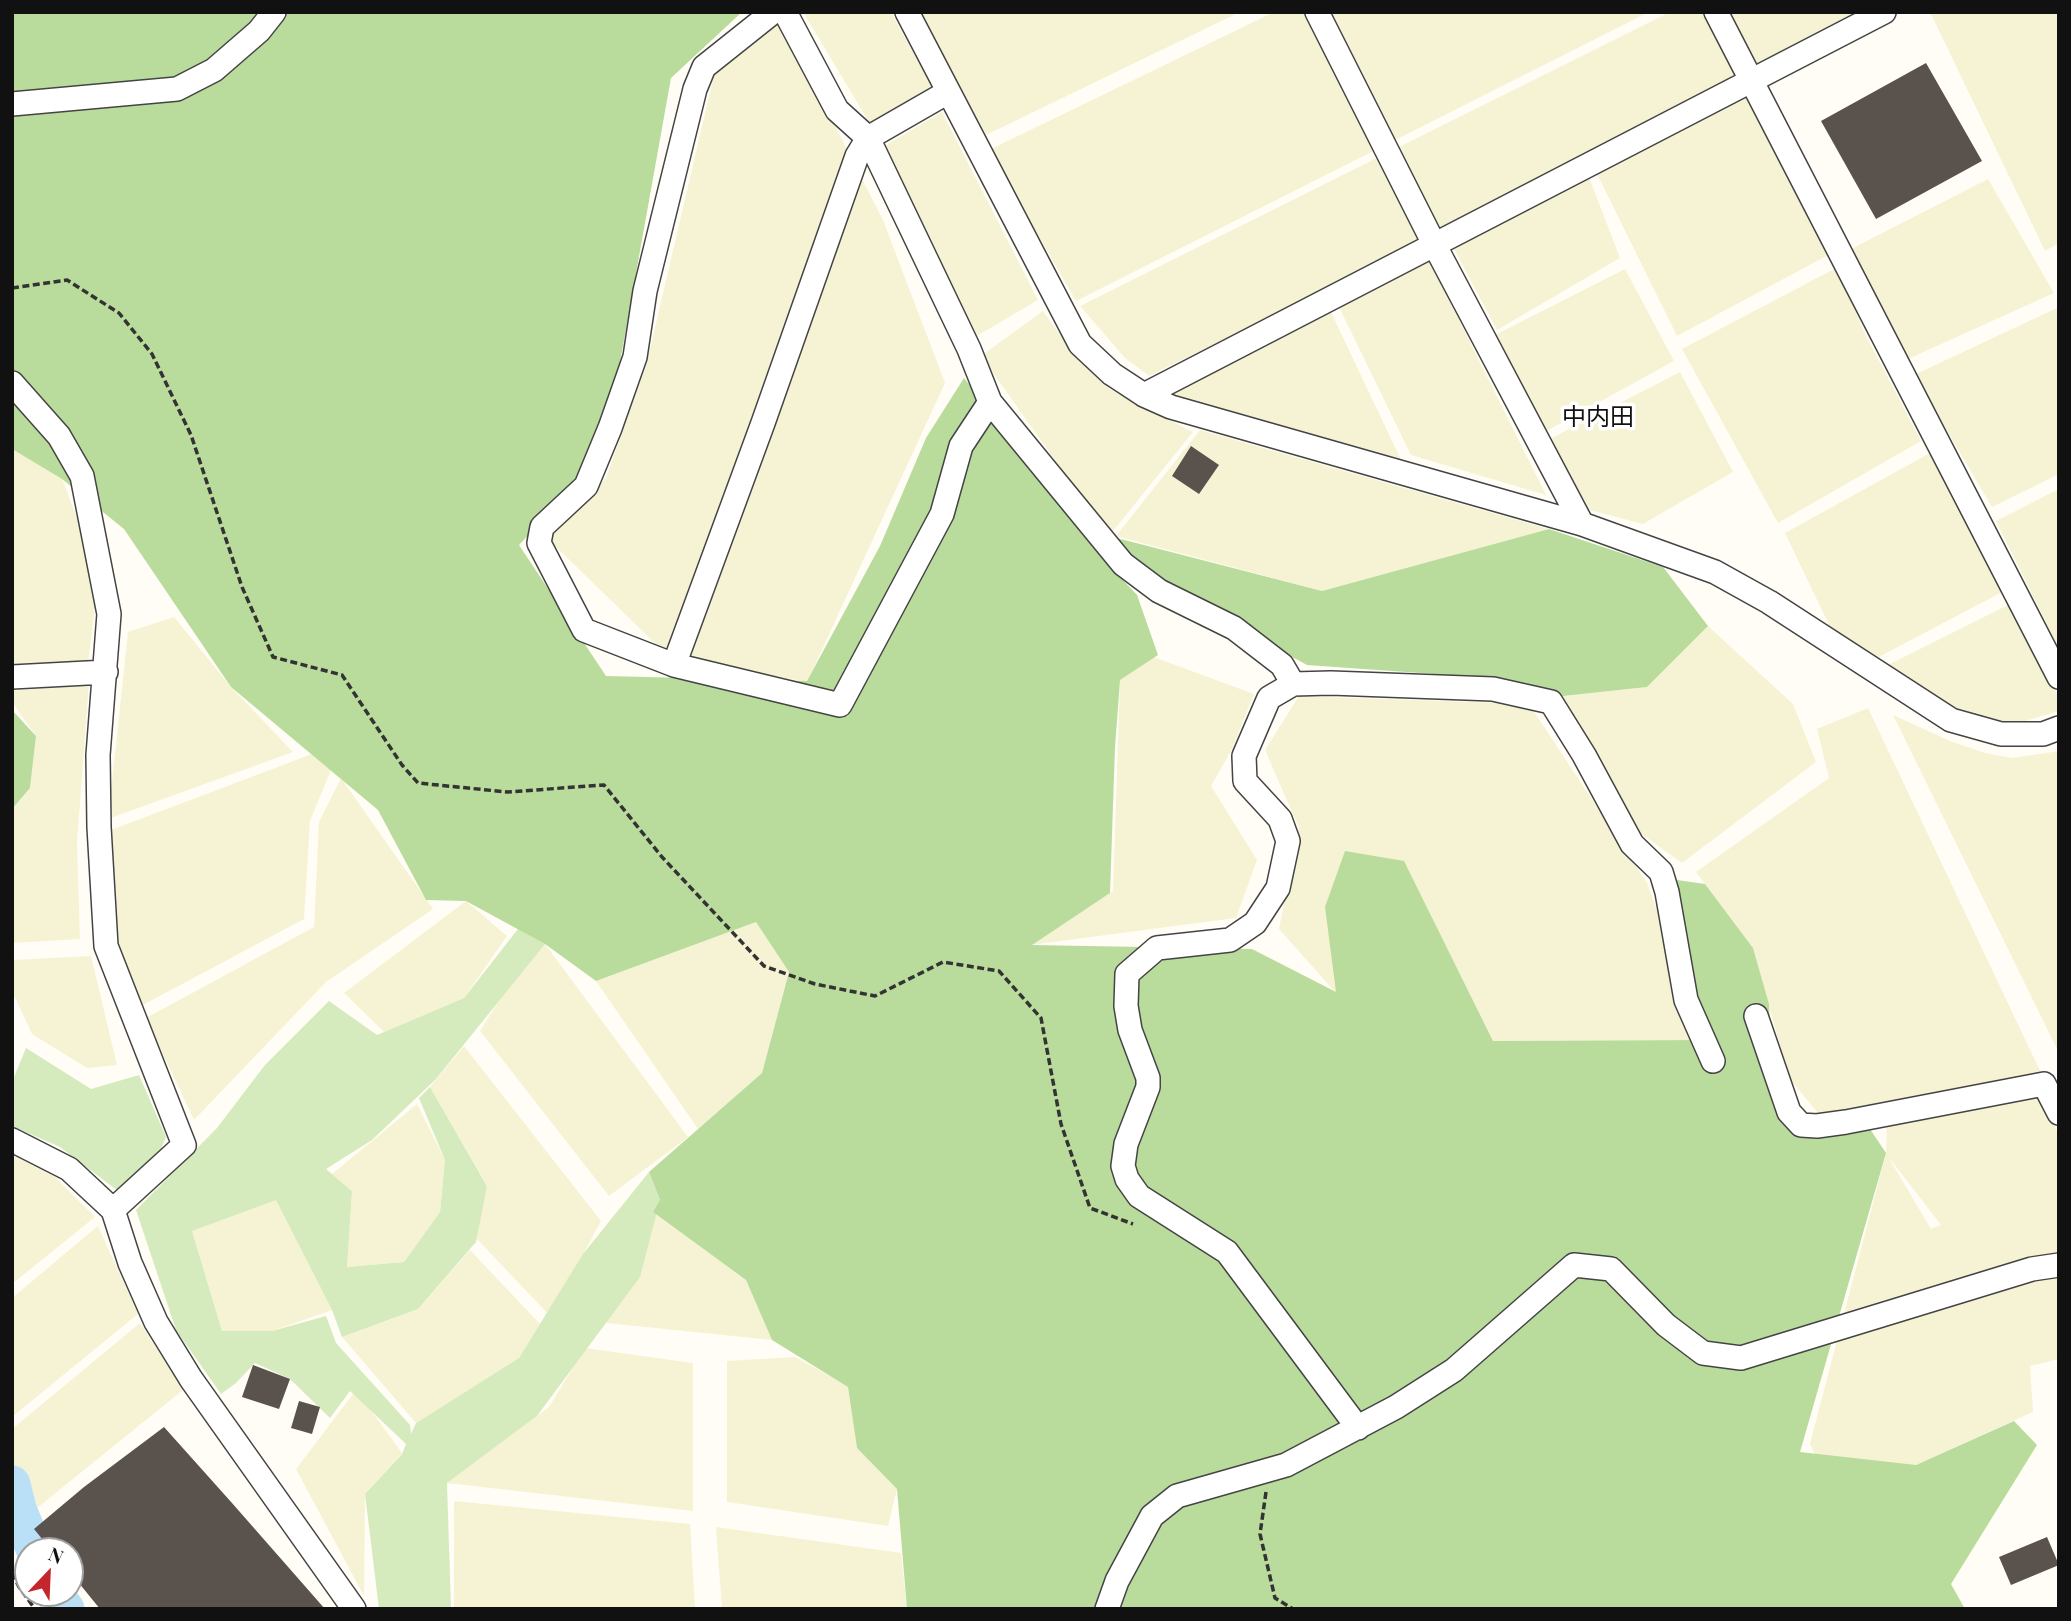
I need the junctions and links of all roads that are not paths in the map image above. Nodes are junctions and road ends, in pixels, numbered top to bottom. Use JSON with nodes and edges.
{"nodes":[{"id":1,"x":274,"y":12,"type":"edge"},
{"id":2,"x":773,"y":12,"type":"edge"},
{"id":3,"x":785,"y":12,"type":"edge"},
{"id":4,"x":907,"y":12,"type":"edge"},
{"id":5,"x":1317,"y":12,"type":"edge"},
{"id":6,"x":1716,"y":12,"type":"edge"},
{"id":7,"x":1884,"y":12,"type":"edge"},
{"id":8,"x":1751,"y":81,"type":"junction"},
{"id":9,"x":948,"y":92,"type":"junction"},
{"id":10,"x":12,"y":104,"type":"edge"},
{"id":11,"x":868,"y":138,"type":"junction"},
{"id":12,"x":1434,"y":244,"type":"junction"},
{"id":13,"x":12,"y":383,"type":"edge"},
{"id":14,"x":1144,"y":395,"type":"junction"},
{"id":15,"x":990,"y":402,"type":"junction"},
{"id":16,"x":1582,"y":524,"type":"junction"},
{"id":17,"x":674,"y":664,"type":"junction"},
{"id":18,"x":106,"y":672,"type":"junction"},
{"id":19,"x":12,"y":677,"type":"edge"},
{"id":20,"x":2059,"y":677,"type":"edge"},
{"id":21,"x":1293,"y":684,"type":"junction"},
{"id":22,"x":2059,"y":728,"type":"edge"},
{"id":23,"x":1756,"y":1016,"type":"dead end"},
{"id":24,"x":1713,"y":1060,"type":"dead end"},
{"id":25,"x":2059,"y":1113,"type":"edge"},
{"id":26,"x":12,"y":1140,"type":"edge"},
{"id":27,"x":113,"y":1210,"type":"junction"},
{"id":28,"x":2059,"y":1265,"type":"edge"},
{"id":29,"x":1358,"y":1428,"type":"junction"},
{"id":30,"x":354,"y":1609,"type":"edge"},
{"id":31,"x":1107,"y":1609,"type":"edge"}],
"edges":[{"from":1,"to":10,"type":"street"},
{"from":2,"to":17,"type":"street"},
{"from":3,"to":11,"type":"street"},
{"from":4,"to":9,"type":"street"},
{"from":5,"to":12,"type":"street"},
{"from":6,"to":8,"type":"street"},
{"from":7,"to":8,"type":"street"},
{"from":8,"to":12,"type":"street"},
{"from":8,"to":20,"type":"street"},
{"from":9,"to":11,"type":"street"},
{"from":9,"to":14,"type":"street"},
{"from":11,"to":15,"type":"street"},
{"from":11,"to":17,"type":"street"},
{"from":12,"to":14,"type":"street"},
{"from":12,"to":16,"type":"street"},
{"from":13,"to":18,"type":"street"},
{"from":14,"to":16,"type":"street"},
{"from":15,"to":17,"type":"street"},
{"from":15,"to":21,"type":"street"},
{"from":16,"to":22,"type":"street"},
{"from":18,"to":19,"type":"street"},
{"from":18,"to":27,"type":"street"},
{"from":21,"to":24,"type":"street"},
{"from":21,"to":29,"type":"street"},
{"from":23,"to":25,"type":"street"},
{"from":26,"to":27,"type":"street"},
{"from":27,"to":30,"type":"street"},
{"from":28,"to":29,"type":"street"},
{"from":29,"to":31,"type":"street"}]}
